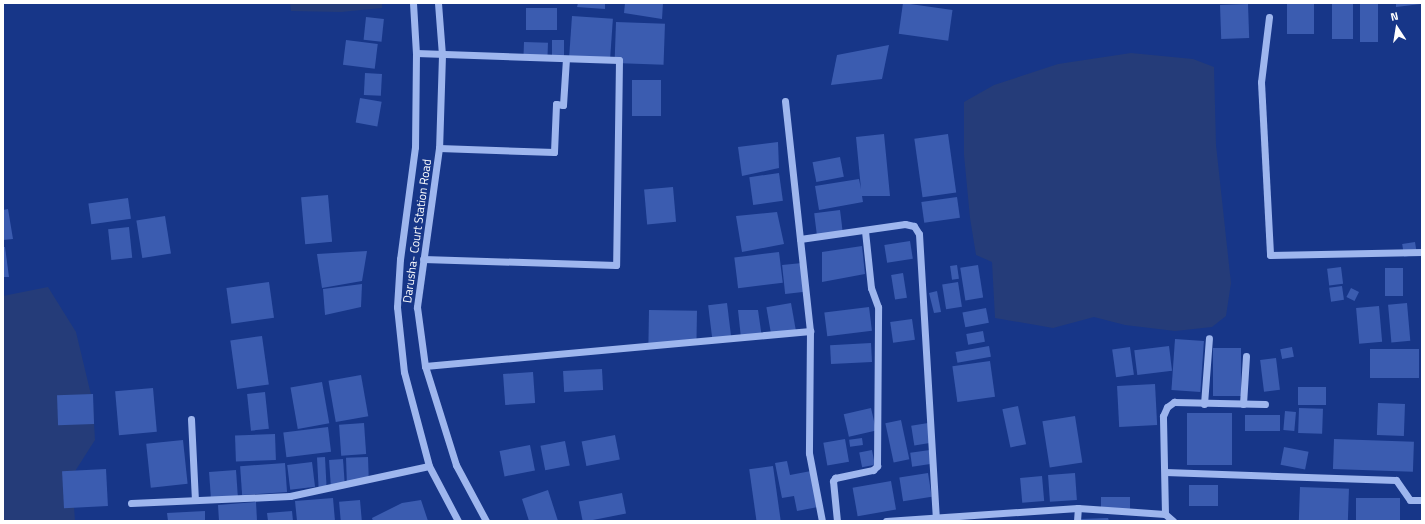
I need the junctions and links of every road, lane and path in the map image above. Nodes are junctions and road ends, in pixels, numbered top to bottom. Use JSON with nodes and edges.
{"nodes":[{"id":1,"x":412,"y":3,"type":"edge"},
{"id":2,"x":438,"y":3,"type":"edge"},
{"id":3,"x":1269,"y":17,"type":"dead end"},
{"id":4,"x":416,"y":53,"type":"junction"},
{"id":5,"x":442,"y":55,"type":"junction"},
{"id":6,"x":566,"y":59,"type":"junction"},
{"id":7,"x":785,"y":101,"type":"dead end"},
{"id":8,"x":439,"y":148,"type":"junction"},
{"id":9,"x":865,"y":231,"type":"junction"},
{"id":10,"x":800,"y":239,"type":"junction"},
{"id":11,"x":1422,"y":252,"type":"edge"},
{"id":12,"x":423,"y":259,"type":"junction"},
{"id":13,"x":810,"y":331,"type":"junction"},
{"id":14,"x":1209,"y":338,"type":"dead end"},
{"id":15,"x":1246,"y":356,"type":"dead end"},
{"id":16,"x":425,"y":366,"type":"junction"},
{"id":17,"x":1204,"y":404,"type":"junction"},
{"id":18,"x":1243,"y":404,"type":"junction"},
{"id":19,"x":1265,"y":404,"type":"dead end"},
{"id":20,"x":191,"y":419,"type":"dead end"},
{"id":21,"x":429,"y":466,"type":"junction"},
{"id":22,"x":1165,"y":472,"type":"junction"},
{"id":23,"x":195,"y":500,"type":"junction"},
{"id":24,"x":1422,"y":500,"type":"edge"},
{"id":25,"x":131,"y":503,"type":"dead end"},
{"id":26,"x":1078,"y":508,"type":"junction"},
{"id":27,"x":1165,"y":514,"type":"junction"},
{"id":28,"x":936,"y":516,"type":"junction"},
{"id":29,"x":964,"y":517,"type":"edge"},
{"id":30,"x":458,"y":521,"type":"edge"},
{"id":31,"x":486,"y":521,"type":"edge"},
{"id":32,"x":822,"y":521,"type":"edge"},
{"id":33,"x":837,"y":521,"type":"edge"},
{"id":34,"x":886,"y":521,"type":"edge"},
{"id":35,"x":1077,"y":521,"type":"edge"},
{"id":36,"x":1173,"y":521,"type":"edge"}],
"edges":[{"from":1,"to":4,"type":"street","name":"Darusha- Court Station Road"},
{"from":2,"to":5,"type":"street","name":"Darusha- Court Station Road"},
{"from":3,"to":11,"type":"street"},
{"from":4,"to":5,"type":"street"},
{"from":4,"to":21,"type":"street","name":"Darusha- Court Station Road"},
{"from":5,"to":6,"type":"street"},
{"from":5,"to":8,"type":"street","name":"Darusha- Court Station Road"},
{"from":6,"to":8,"type":"street"},
{"from":6,"to":12,"type":"street"},
{"from":7,"to":10,"type":"street"},
{"from":8,"to":12,"type":"street","name":"Darusha- Court Station Road"},
{"from":9,"to":10,"type":"street"},
{"from":9,"to":28,"type":"street"},
{"from":9,"to":33,"type":"street"},
{"from":10,"to":13,"type":"street"},
{"from":12,"to":16,"type":"street","name":"Darusha- Court Station Road"},
{"from":13,"to":16,"type":"street"},
{"from":13,"to":32,"type":"street"},
{"from":14,"to":17,"type":"street"},
{"from":15,"to":18,"type":"street"},
{"from":16,"to":31,"type":"street","name":"Darusha- Court Station Road"},
{"from":17,"to":18,"type":"street"},
{"from":17,"to":22,"type":"street"},
{"from":18,"to":19,"type":"street"},
{"from":20,"to":23,"type":"street"},
{"from":21,"to":23,"type":"street"},
{"from":21,"to":30,"type":"street","name":"Darusha- Court Station Road"},
{"from":22,"to":24,"type":"street"},
{"from":22,"to":27,"type":"street"},
{"from":23,"to":25,"type":"street"},
{"from":26,"to":27,"type":"street"},
{"from":26,"to":29,"type":"street"},
{"from":26,"to":35,"type":"street"},
{"from":27,"to":36,"type":"street"},
{"from":28,"to":29,"type":"street"},
{"from":28,"to":34,"type":"street"}]}
